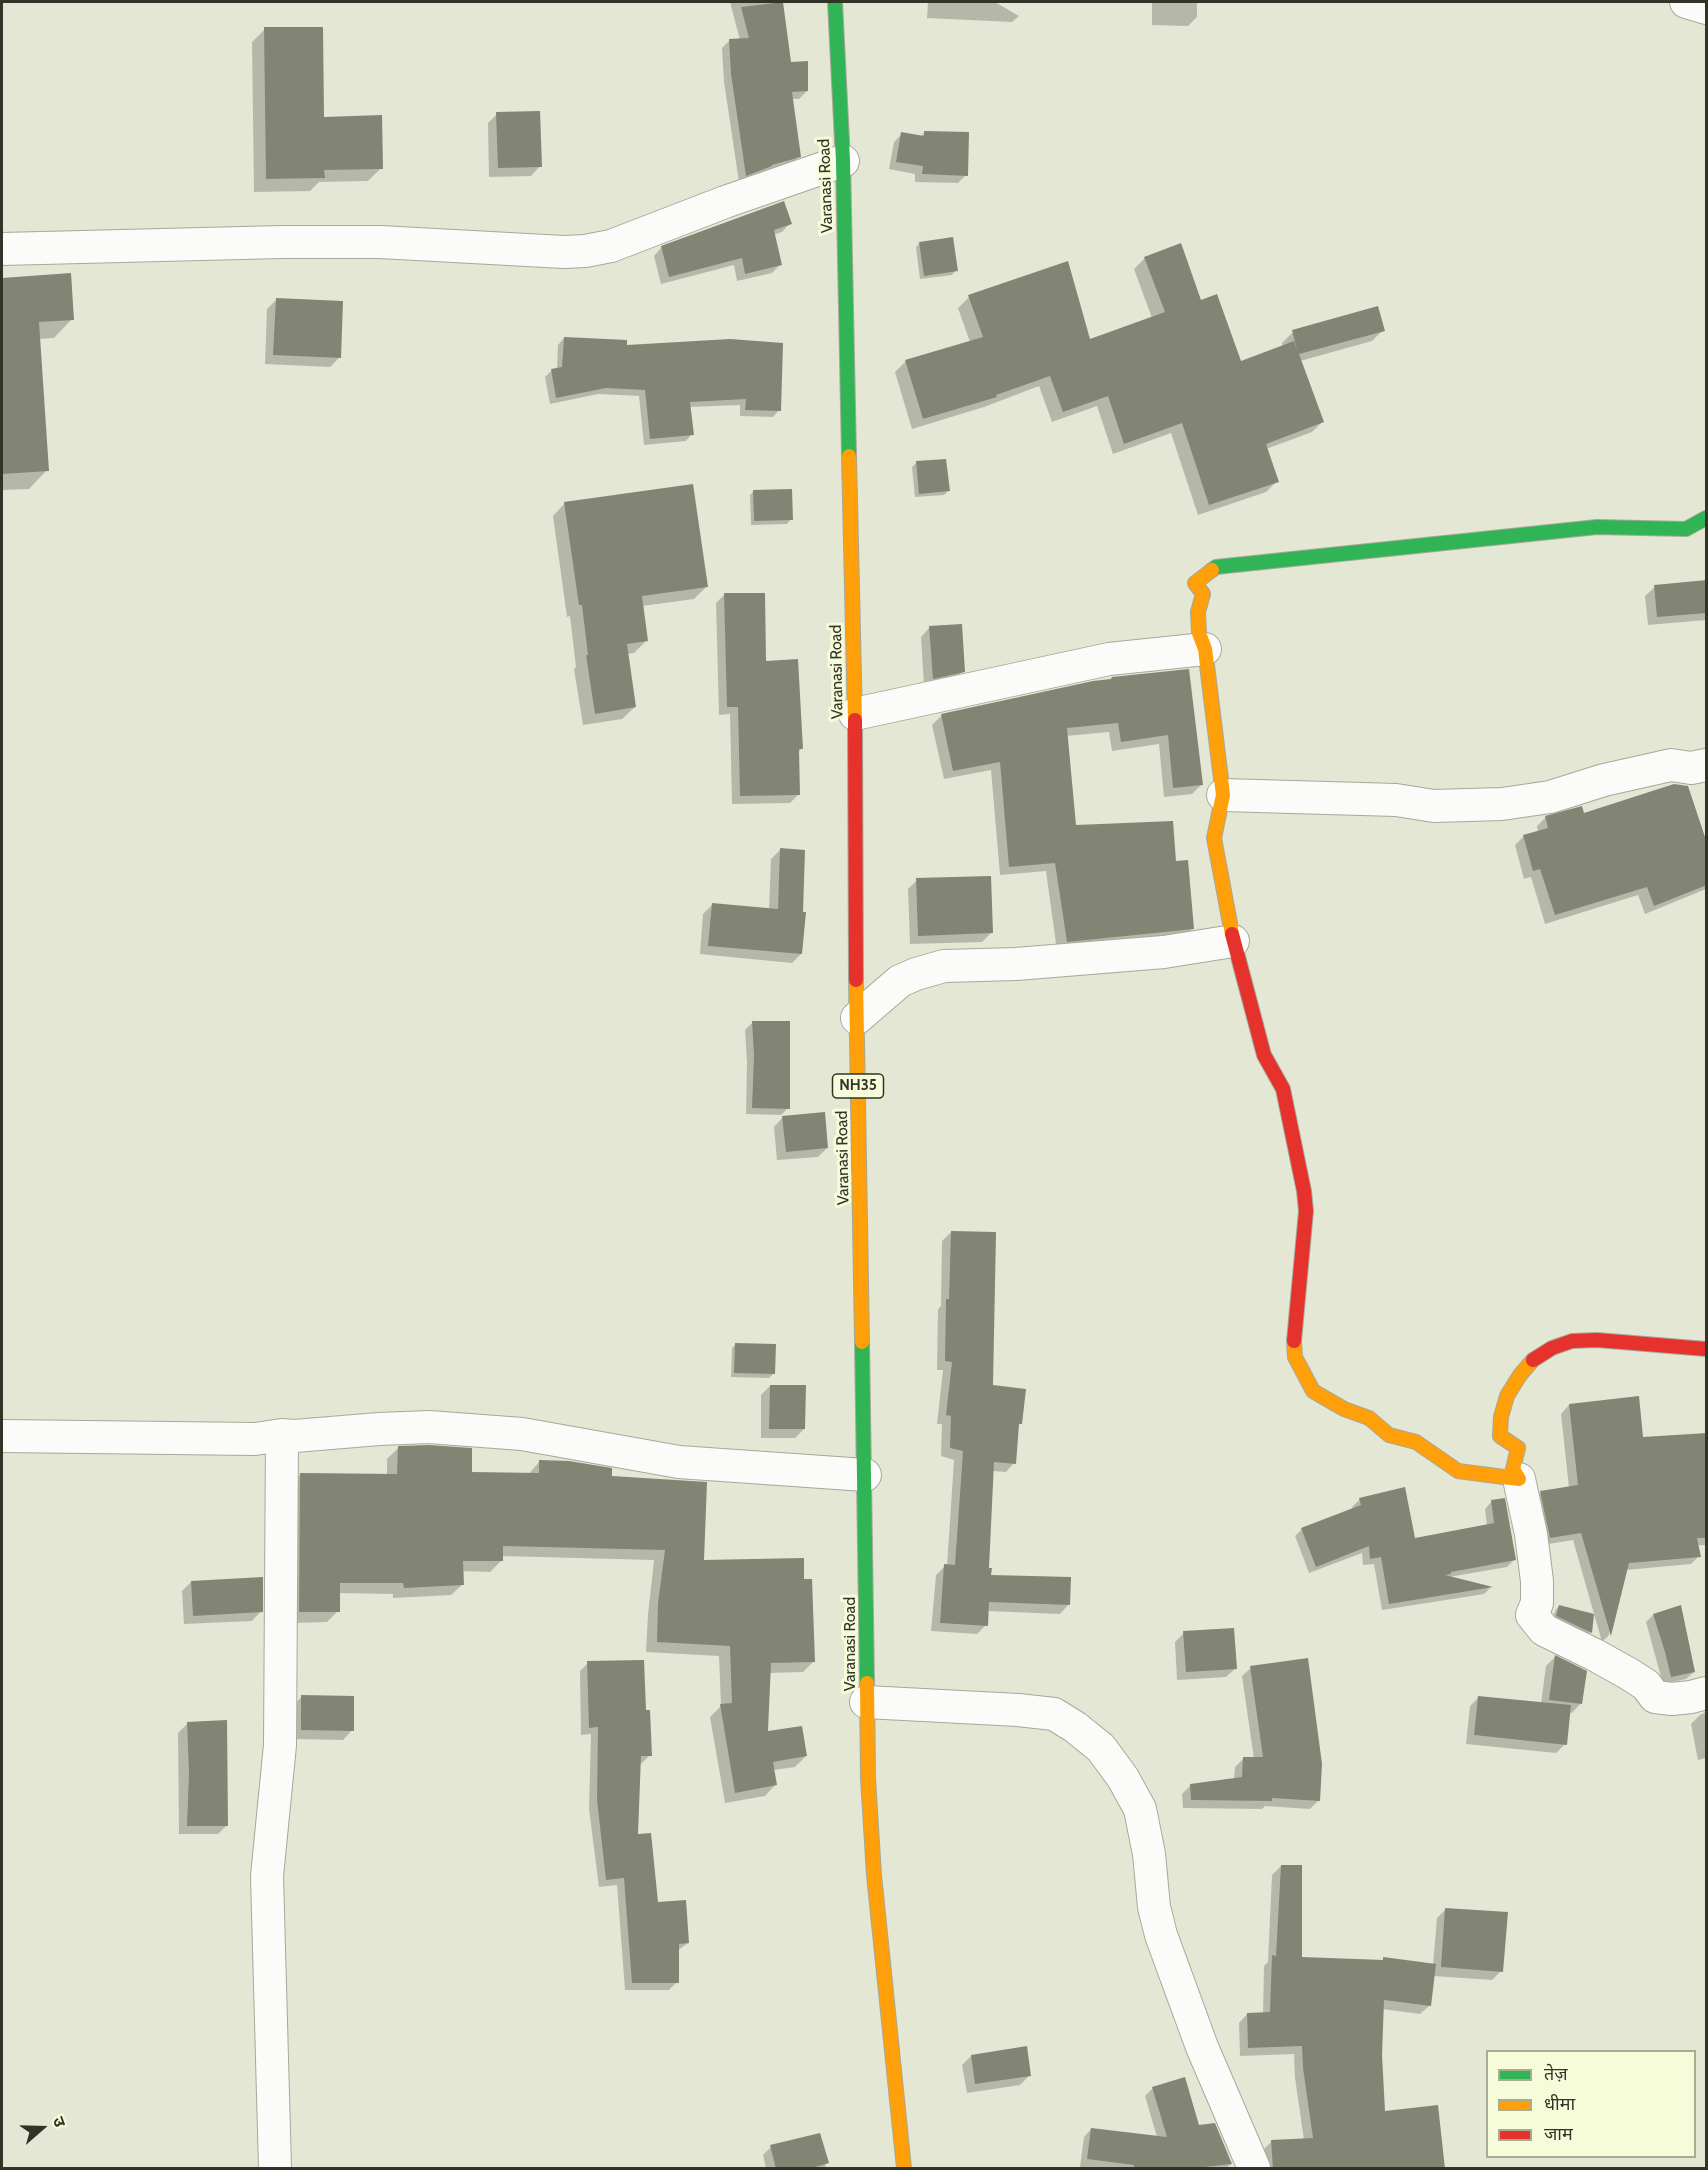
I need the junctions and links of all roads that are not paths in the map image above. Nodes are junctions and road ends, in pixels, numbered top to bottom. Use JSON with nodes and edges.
{"nodes":[{"id":1,"x":835,"y":2,"type":"edge"},
{"id":2,"x":1686,"y":2,"type":"edge"},
{"id":3,"x":1707,"y":8,"type":"edge"},
{"id":4,"x":843,"y":161,"type":"junction"},
{"id":5,"x":2,"y":249,"type":"edge"},
{"id":6,"x":1707,"y":518,"type":"edge"},
{"id":7,"x":1205,"y":649,"type":"junction"},
{"id":8,"x":855,"y":714,"type":"junction"},
{"id":9,"x":1707,"y":765,"type":"edge"},
{"id":10,"x":1223,"y":795,"type":"junction"},
{"id":11,"x":1233,"y":941,"type":"junction"},
{"id":12,"x":857,"y":1018,"type":"junction"},
{"id":13,"x":1707,"y":1349,"type":"edge"},
{"id":14,"x":282,"y":1435,"type":"junction"},
{"id":15,"x":2,"y":1436,"type":"edge"},
{"id":16,"x":865,"y":1475,"type":"junction"},
{"id":17,"x":1519,"y":1479,"type":"junction"},
{"id":18,"x":1707,"y":1693,"type":"edge"},
{"id":19,"x":866,"y":1702,"type":"junction"},
{"id":20,"x":275,"y":2169,"type":"edge"},
{"id":21,"x":904,"y":2169,"type":"edge"},
{"id":22,"x":1254,"y":2169,"type":"edge"}],
"edges":[{"from":1,"to":4,"type":"main road","name":"Varanasi Road","number":"NH35"},
{"from":2,"to":3,"type":"street"},
{"from":4,"to":5,"type":"street"},
{"from":4,"to":8,"type":"main road","name":"Varanasi Road","number":"NH35"},
{"from":6,"to":7,"type":"main road"},
{"from":7,"to":8,"type":"street"},
{"from":7,"to":10,"type":"main road"},
{"from":8,"to":12,"type":"main road","name":"Varanasi Road","number":"NH35"},
{"from":9,"to":10,"type":"street"},
{"from":10,"to":11,"type":"main road"},
{"from":11,"to":12,"type":"street"},
{"from":11,"to":17,"type":"main road"},
{"from":12,"to":16,"type":"main road","name":"Varanasi Road","number":"NH35"},
{"from":13,"to":17,"type":"main road"},
{"from":14,"to":15,"type":"street"},
{"from":14,"to":16,"type":"street"},
{"from":14,"to":20,"type":"street"},
{"from":16,"to":19,"type":"main road","name":"Varanasi Road","number":"NH35"},
{"from":17,"to":18,"type":"street"},
{"from":19,"to":21,"type":"main road","name":"Varanasi Road","number":"NH35"},
{"from":19,"to":22,"type":"street"}]}
